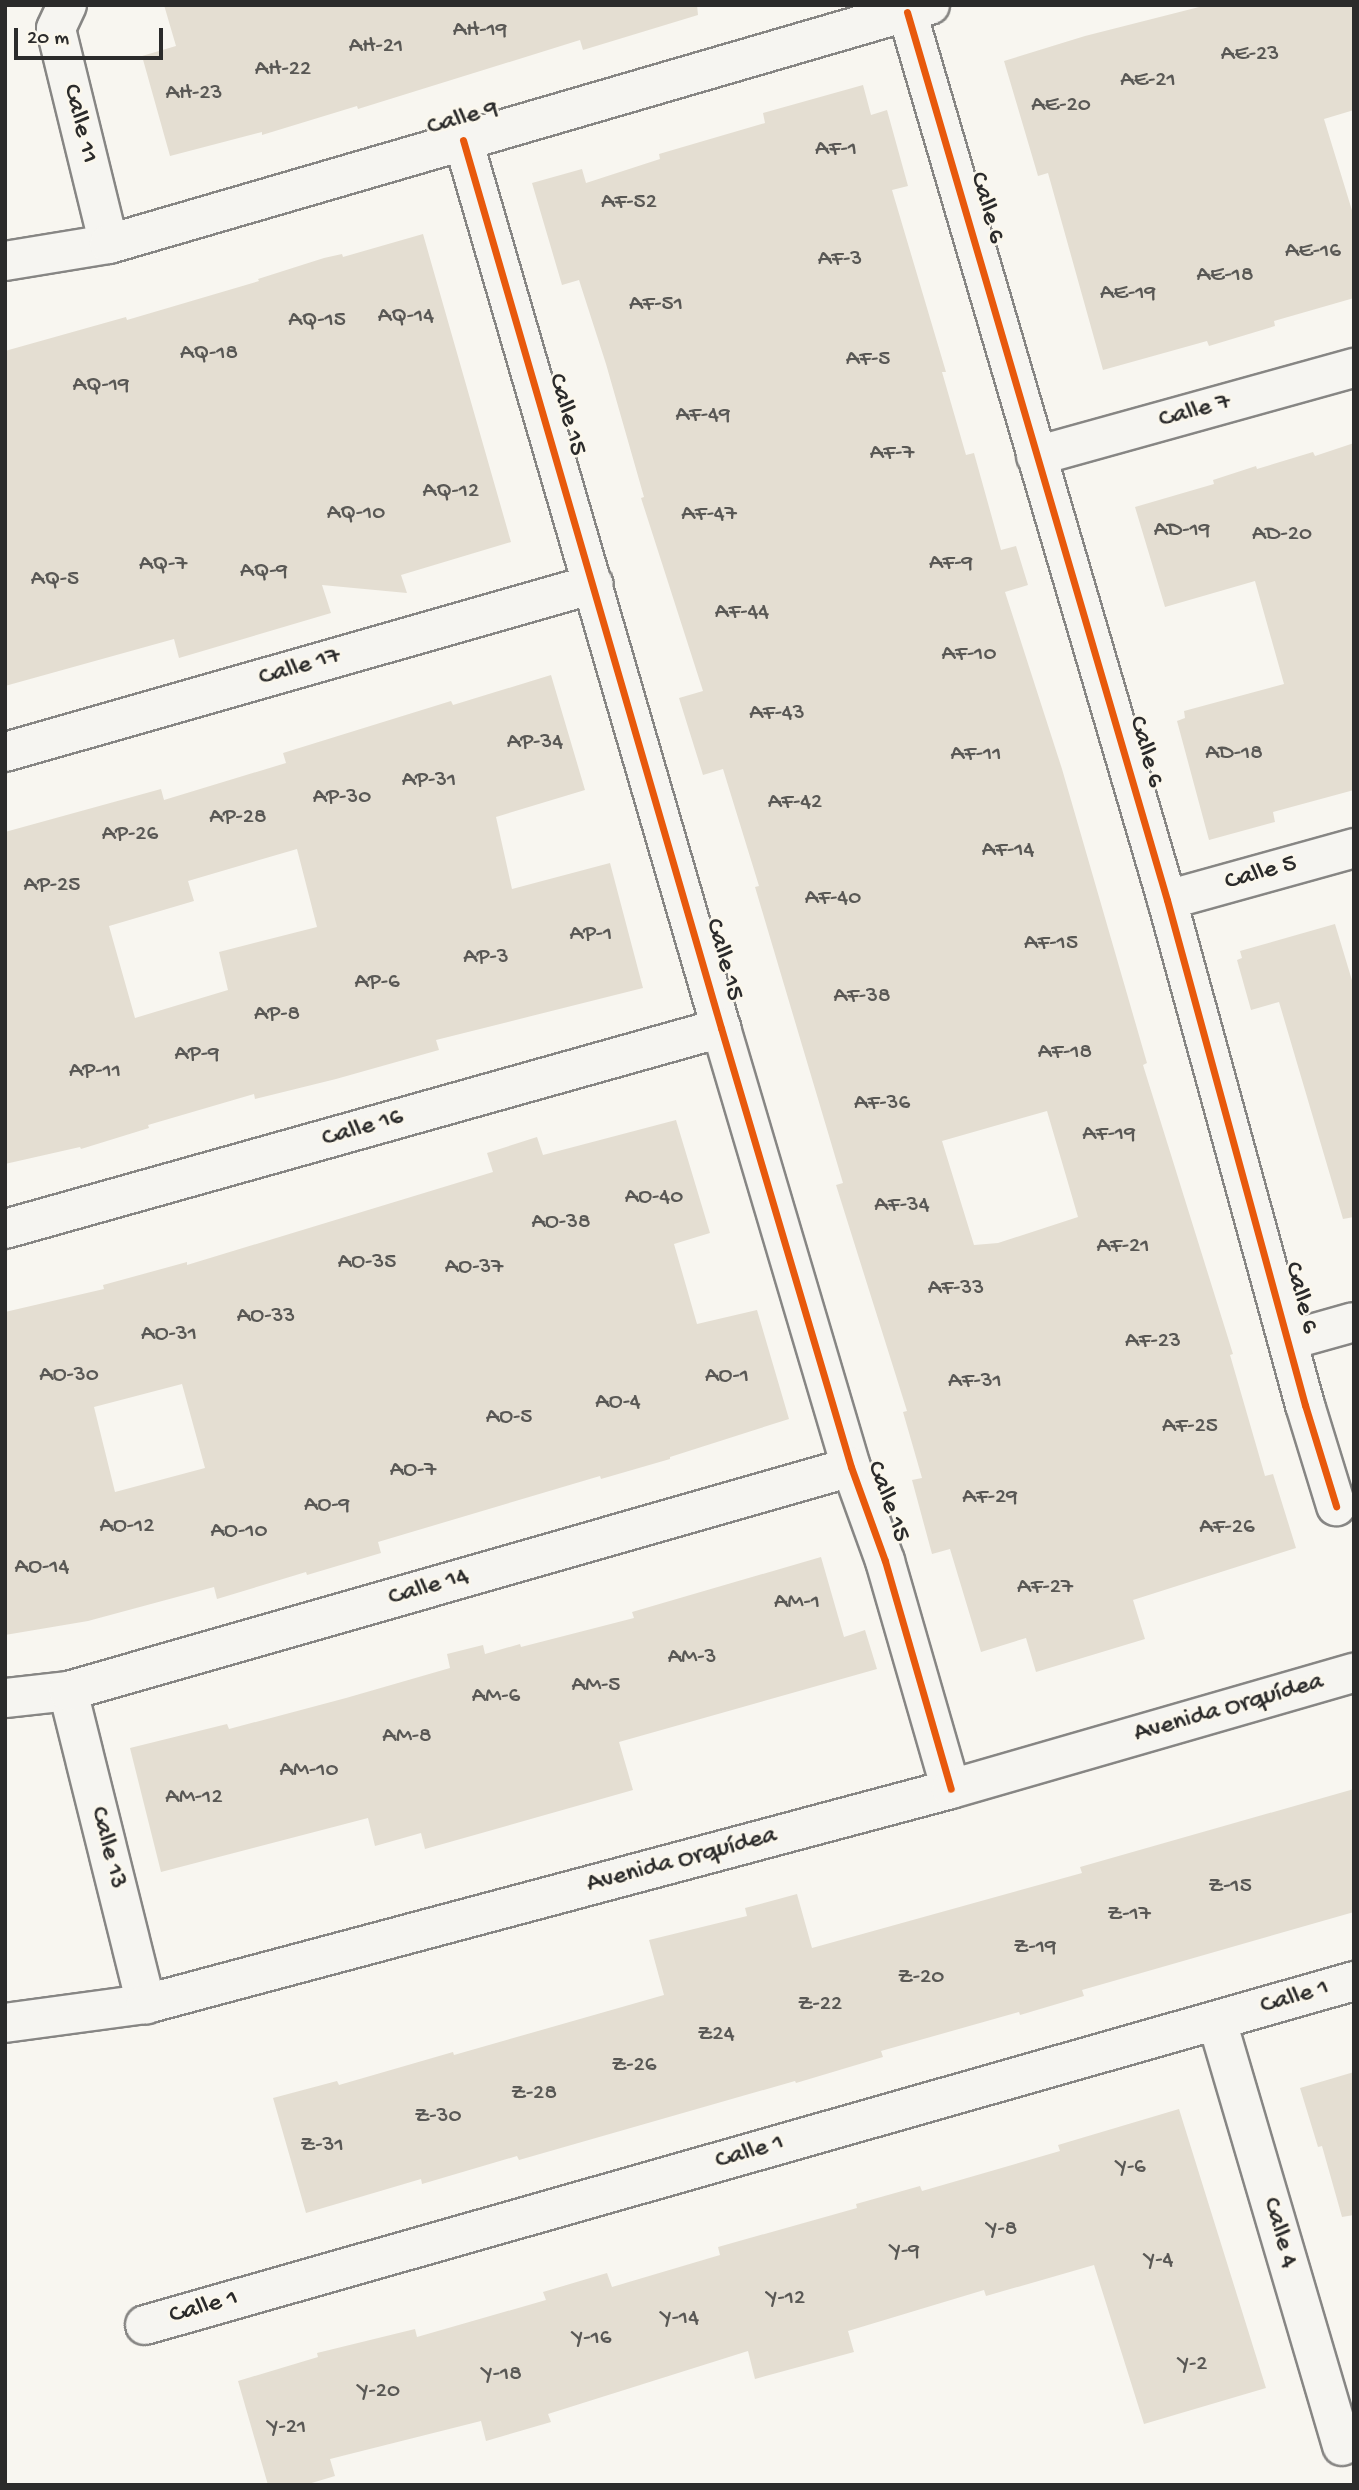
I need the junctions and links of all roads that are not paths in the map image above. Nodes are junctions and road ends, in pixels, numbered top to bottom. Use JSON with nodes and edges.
{"nodes":[{"id":1,"x":67,"y":5,"type":"edge"},
{"id":2,"x":918,"y":9,"type":"edge"},
{"id":3,"x":463,"y":140,"type":"junction"},
{"id":4,"x":109,"y":244,"type":"junction"},
{"id":5,"x":5,"y":261,"type":"edge"},
{"id":6,"x":1354,"y":368,"type":"edge"},
{"id":7,"x":1036,"y":456,"type":"junction"},
{"id":8,"x":594,"y":584,"type":"junction"},
{"id":9,"x":5,"y":752,"type":"edge"},
{"id":10,"x":1354,"y":848,"type":"edge"},
{"id":11,"x":1167,"y":901,"type":"junction"},
{"id":12,"x":721,"y":1028,"type":"junction"},
{"id":13,"x":5,"y":1229,"type":"edge"},
{"id":14,"x":1354,"y":1322,"type":"edge"},
{"id":15,"x":1290,"y":1340,"type":"junction"},
{"id":16,"x":851,"y":1467,"type":"junction"},
{"id":17,"x":1336,"y":1506,"type":"dead end"},
{"id":18,"x":1354,"y":1673,"type":"edge"},
{"id":19,"x":68,"y":1691,"type":"junction"},
{"id":20,"x":5,"y":1698,"type":"edge"},
{"id":21,"x":950,"y":1789,"type":"junction"},
{"id":22,"x":1354,"y":1980,"type":"edge"},
{"id":23,"x":146,"y":2004,"type":"junction"},
{"id":24,"x":1217,"y":2021,"type":"junction"},
{"id":25,"x":5,"y":2023,"type":"edge"},
{"id":26,"x":145,"y":2325,"type":"dead end"},
{"id":27,"x":1342,"y":2446,"type":"dead end"}],
"edges":[{"from":1,"to":4,"type":"street","name":"Calle 11"},
{"from":2,"to":3,"type":"street","name":"Calle 9"},
{"from":2,"to":7,"type":"street","name":"Calle 6"},
{"from":3,"to":4,"type":"street","name":"Calle 9"},
{"from":3,"to":8,"type":"street","name":"Calle 15"},
{"from":4,"to":5,"type":"street","name":"Calle 9"},
{"from":6,"to":7,"type":"street","name":"Calle 7"},
{"from":7,"to":11,"type":"street","name":"Calle 6"},
{"from":8,"to":9,"type":"street","name":"Calle 17"},
{"from":8,"to":12,"type":"street","name":"Calle 15"},
{"from":10,"to":11,"type":"street","name":"Calle 5"},
{"from":11,"to":15,"type":"street","name":"Calle 6"},
{"from":12,"to":13,"type":"street","name":"Calle 16"},
{"from":12,"to":16,"type":"street","name":"Calle 15"},
{"from":14,"to":15,"type":"street"},
{"from":15,"to":17,"type":"street","name":"Calle 6"},
{"from":16,"to":19,"type":"street","name":"Calle 14"},
{"from":16,"to":21,"type":"street","name":"Calle 15"},
{"from":18,"to":21,"type":"street","name":"Avenida Orquídea"},
{"from":19,"to":20,"type":"street","name":"Calle 14"},
{"from":19,"to":23,"type":"street","name":"Calle 13"},
{"from":21,"to":23,"type":"street","name":"Avenida Orquídea"},
{"from":22,"to":24,"type":"street","name":"Calle 1"},
{"from":23,"to":25,"type":"street","name":"Avenida Orquídea"},
{"from":24,"to":26,"type":"street","name":"Calle 1"},
{"from":24,"to":27,"type":"street","name":"Calle 4"}]}
